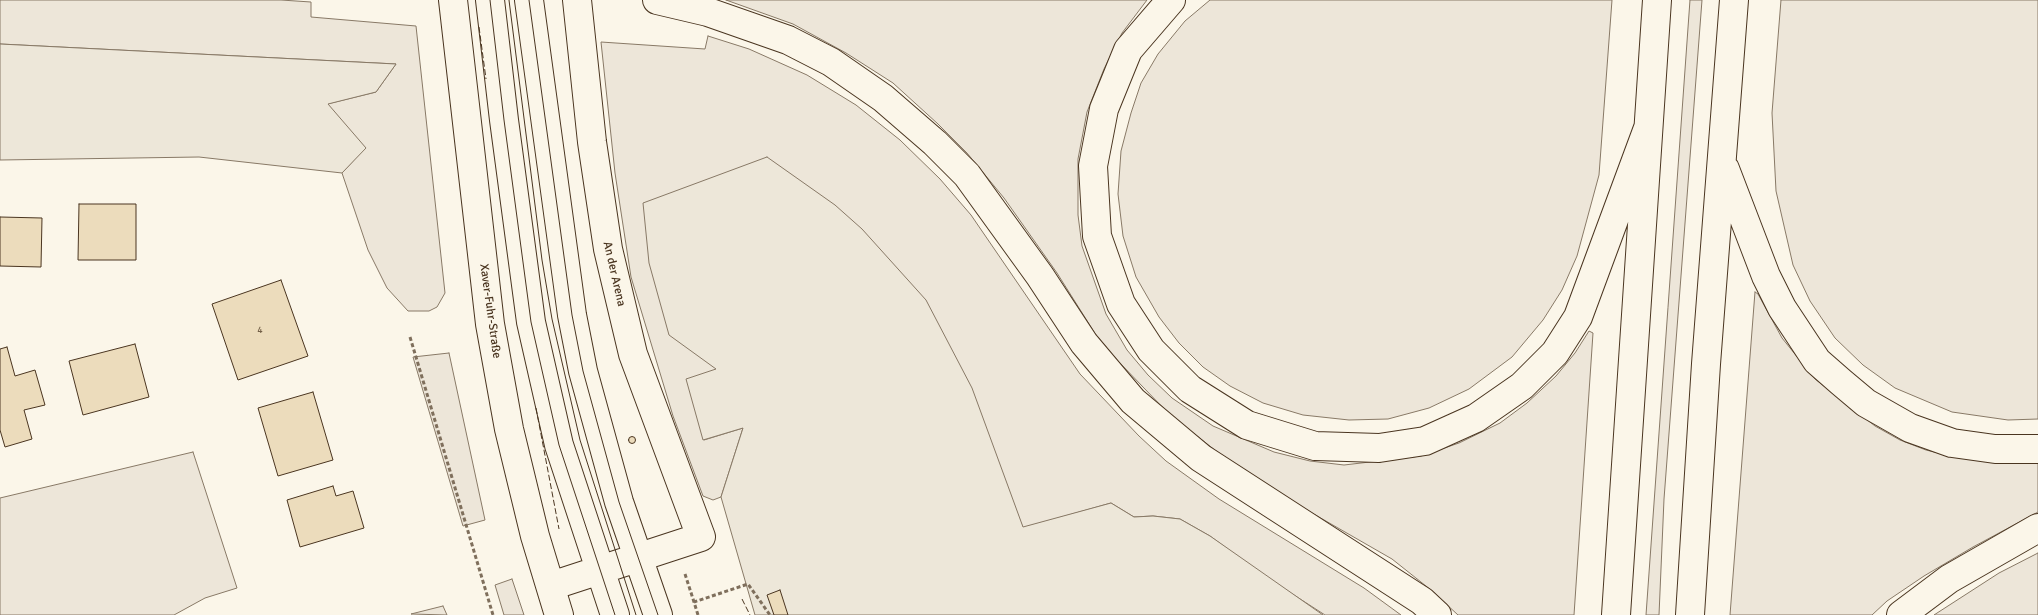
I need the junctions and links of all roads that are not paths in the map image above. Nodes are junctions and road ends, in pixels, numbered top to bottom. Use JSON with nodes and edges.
{"nodes":[{"id":1,"x":453,"y":0,"type":"edge"},
{"id":2,"x":490,"y":0,"type":"edge"},
{"id":3,"x":529,"y":0,"type":"edge"},
{"id":4,"x":577,"y":0,"type":"edge"},
{"id":5,"x":657,"y":0,"type":"edge"},
{"id":6,"x":1171,"y":0,"type":"edge"},
{"id":7,"x":1657,"y":0,"type":"edge"},
{"id":8,"x":1734,"y":0,"type":"edge"},
{"id":9,"x":1648,"y":128,"type":"junction"},
{"id":10,"x":1722,"y":163,"type":"junction"},
{"id":11,"x":2038,"y":449,"type":"edge"},
{"id":12,"x":2038,"y":528,"type":"edge"},
{"id":13,"x":638,"y":558,"type":"junction"},
{"id":14,"x":599,"y":570,"type":"junction"},
{"id":15,"x":550,"y":586,"type":"junction"},
{"id":16,"x":559,"y":615,"type":"edge"},
{"id":17,"x":616,"y":615,"type":"edge"},
{"id":18,"x":658,"y":615,"type":"edge"},
{"id":19,"x":1437,"y":615,"type":"edge"},
{"id":20,"x":1616,"y":615,"type":"edge"},
{"id":21,"x":1690,"y":615,"type":"edge"},
{"id":22,"x":1900,"y":615,"type":"edge"}],
"edges":[{"from":1,"to":15,"type":"main road","name":"Xaver-Fuhr-Straße"},
{"from":2,"to":14,"type":"main road"},
{"from":3,"to":13,"type":"main road"},
{"from":4,"to":13,"type":"main road","name":"An der Arena"},
{"from":5,"to":19,"type":"main road"},
{"from":6,"to":9,"type":"main road"},
{"from":7,"to":9,"type":"main road"},
{"from":8,"to":10,"type":"main road"},
{"from":9,"to":20,"type":"main road"},
{"from":10,"to":11,"type":"main road"},
{"from":10,"to":21,"type":"main road"},
{"from":12,"to":22,"type":"main road"},
{"from":13,"to":14,"type":"main road"},
{"from":13,"to":18,"type":"main road"},
{"from":14,"to":15,"type":"main road"},
{"from":14,"to":17,"type":"main road"},
{"from":15,"to":16,"type":"main road","name":"Xaver-Fuhr-Straße"}]}
